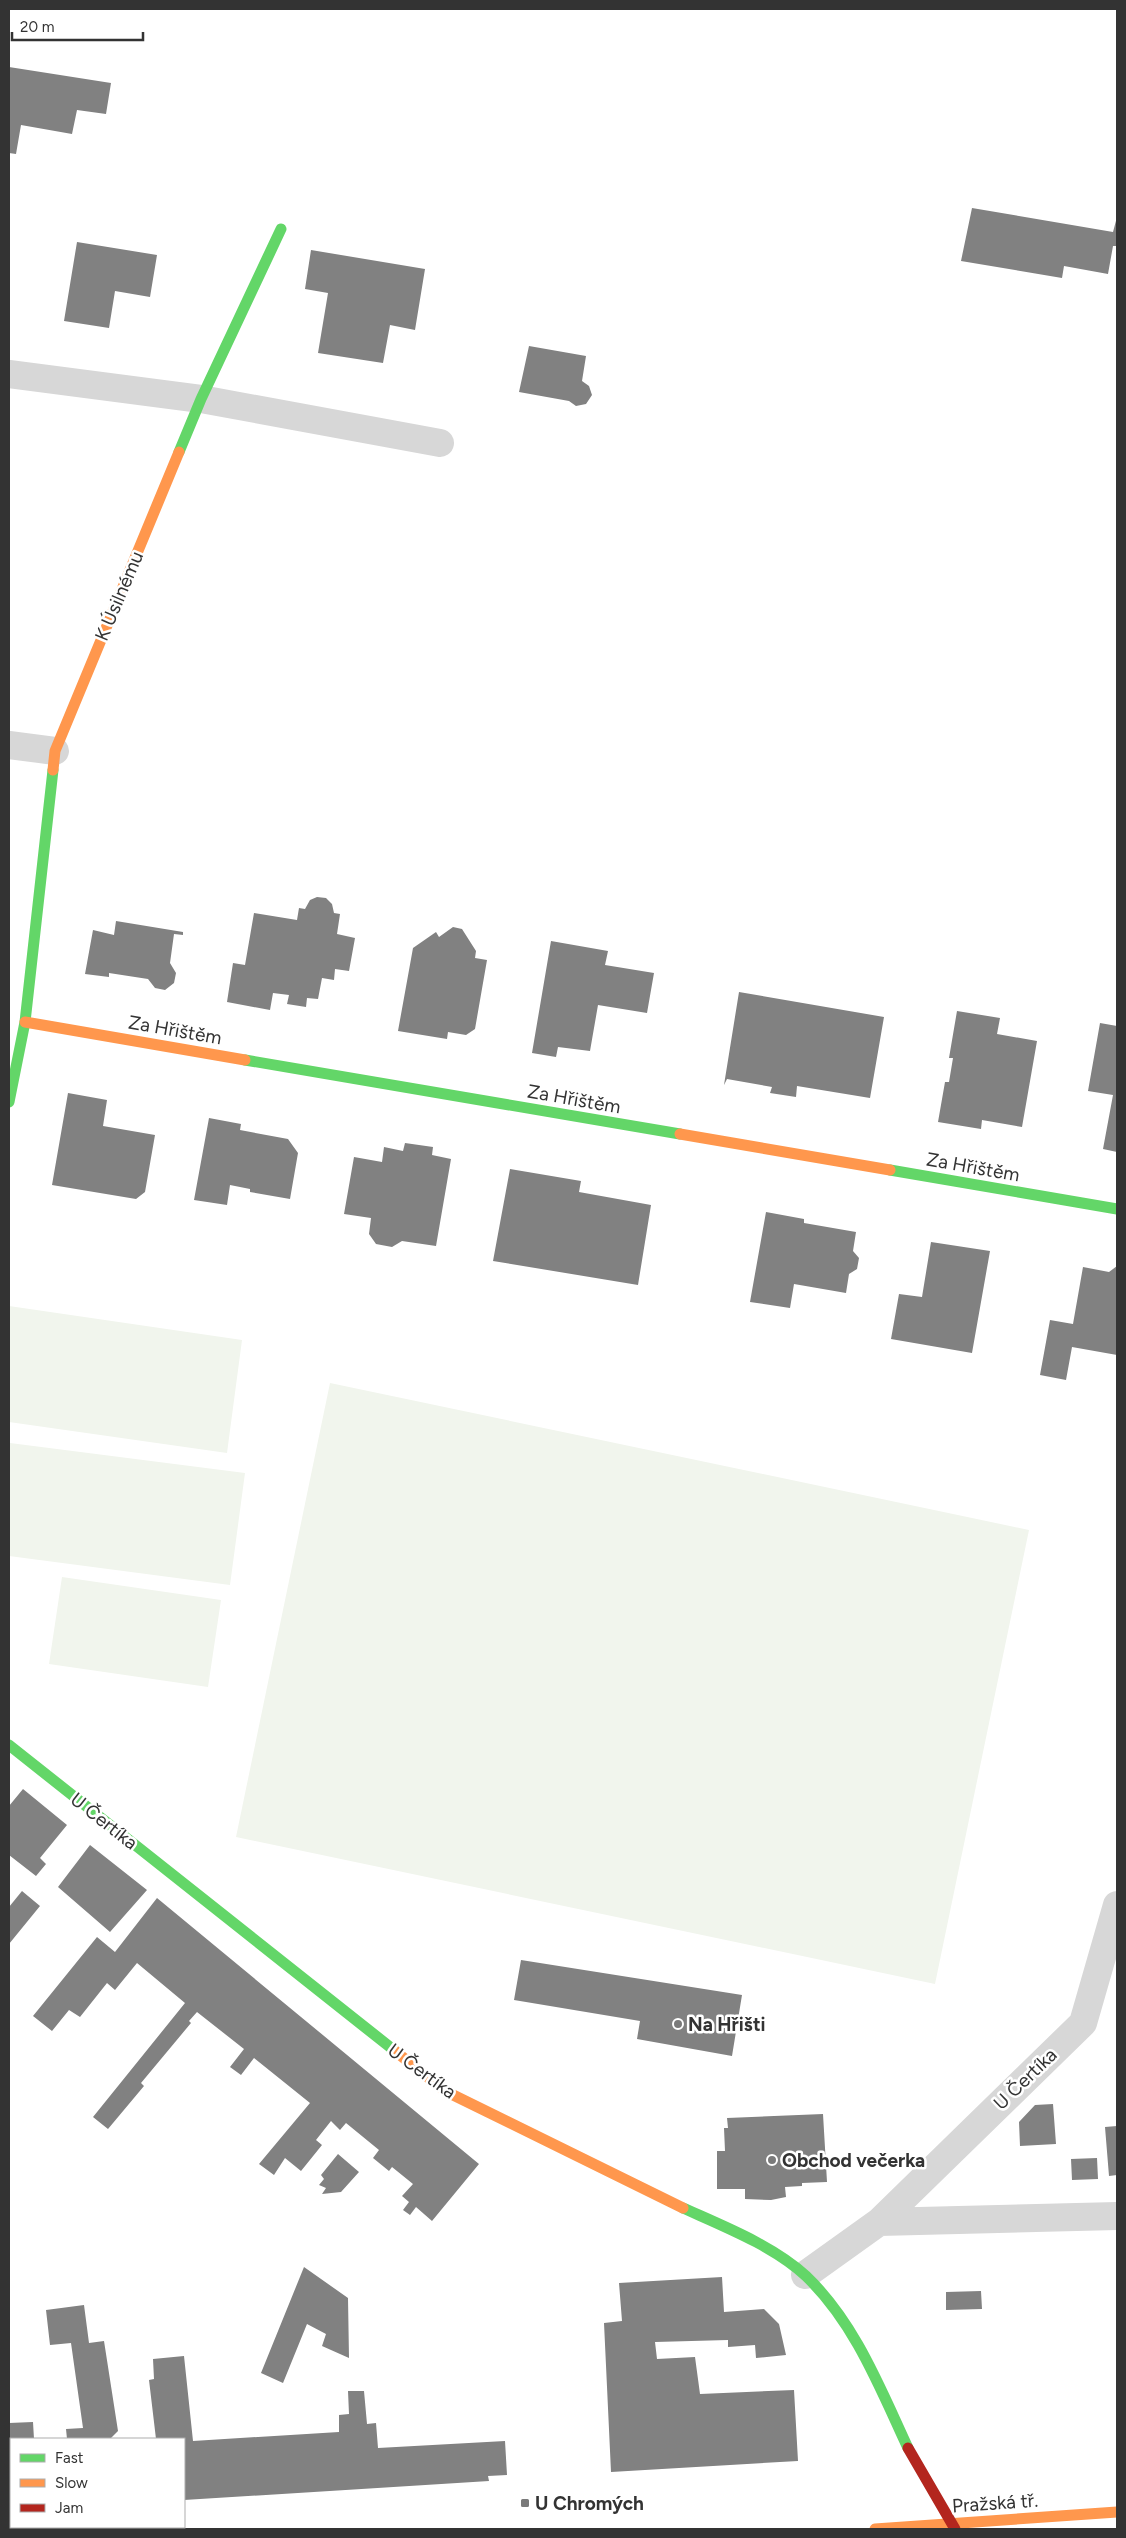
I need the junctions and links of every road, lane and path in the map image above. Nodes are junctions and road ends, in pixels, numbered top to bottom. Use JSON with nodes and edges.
{"nodes":[{"id":1,"x":280,"y":229,"type":"dead end"},
{"id":2,"x":9,"y":374,"type":"edge"},
{"id":3,"x":201,"y":399,"type":"junction"},
{"id":4,"x":440,"y":444,"type":"dead end"},
{"id":5,"x":9,"y":745,"type":"edge"},
{"id":6,"x":55,"y":751,"type":"junction"},
{"id":7,"x":25,"y":1022,"type":"junction"},
{"id":8,"x":9,"y":1102,"type":"edge"},
{"id":9,"x":1117,"y":1209,"type":"edge"},
{"id":10,"x":9,"y":1746,"type":"edge"},
{"id":11,"x":1117,"y":1905,"type":"edge"},
{"id":12,"x":1117,"y":2216,"type":"edge"},
{"id":13,"x":878,"y":2222,"type":"junction"},
{"id":14,"x":805,"y":2275,"type":"junction"},
{"id":15,"x":1117,"y":2512,"type":"edge"},
{"id":16,"x":954,"y":2527,"type":"edge"},
{"id":17,"x":874,"y":2529,"type":"edge"}],
"edges":[{"from":1,"to":3,"type":"street","name":"K Úsilnému"},
{"from":2,"to":3,"type":"street"},
{"from":3,"to":4,"type":"street"},
{"from":3,"to":6,"type":"street","name":"K Úsilnému"},
{"from":5,"to":6,"type":"street"},
{"from":6,"to":7,"type":"street"},
{"from":7,"to":8,"type":"street"},
{"from":7,"to":9,"type":"street","name":"Za Hřištěm"},
{"from":10,"to":14,"type":"street","name":"U Čertíka"},
{"from":11,"to":13,"type":"street","name":"U Čertíka"},
{"from":12,"to":13,"type":"street"},
{"from":13,"to":14,"type":"street","name":"U Čertíka"},
{"from":14,"to":16,"type":"street"},
{"from":15,"to":16,"type":"street","name":"Pražská tř."},
{"from":16,"to":17,"type":"street","name":"Pražská tř."}]}
